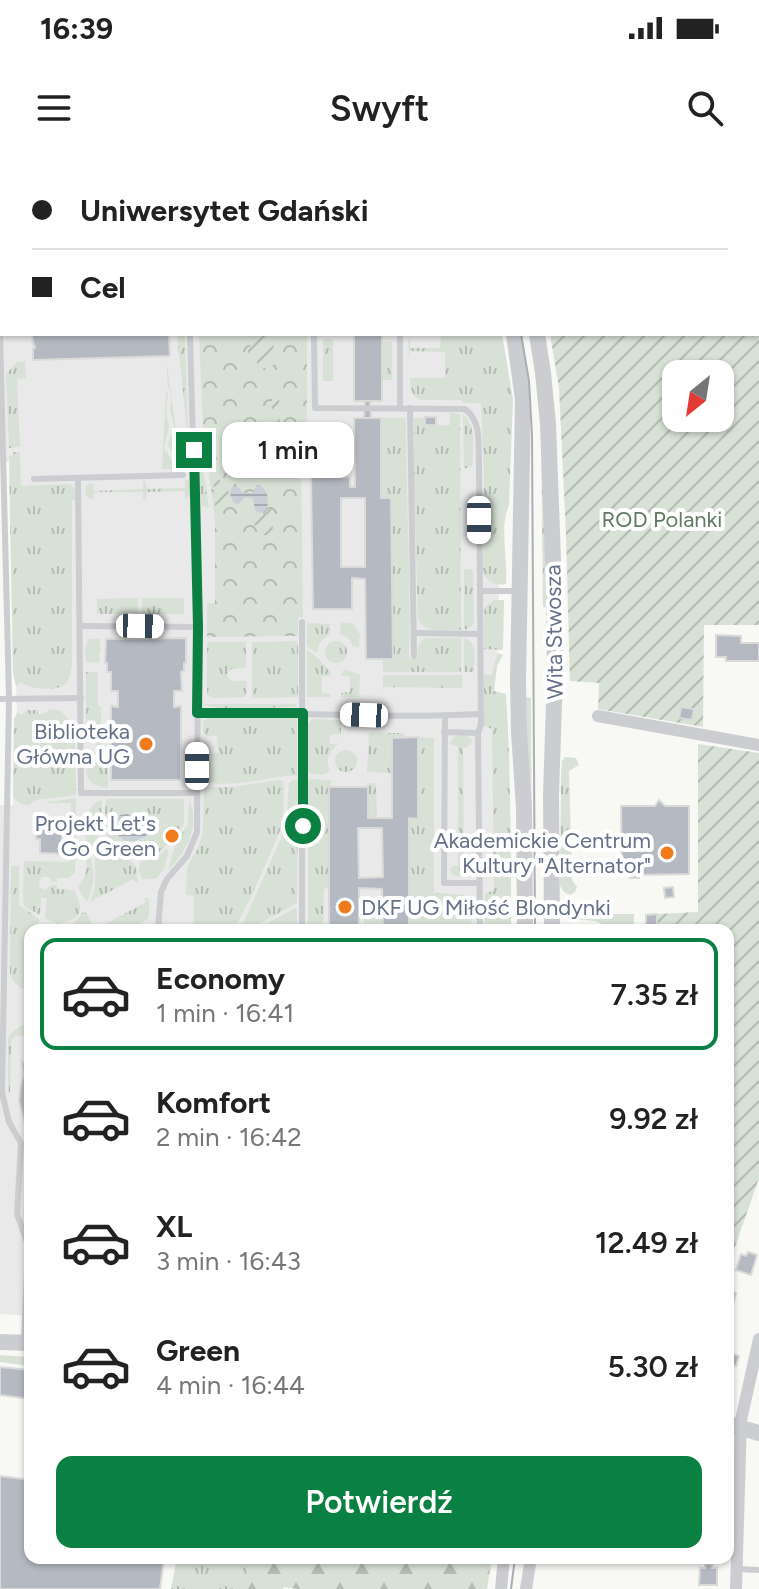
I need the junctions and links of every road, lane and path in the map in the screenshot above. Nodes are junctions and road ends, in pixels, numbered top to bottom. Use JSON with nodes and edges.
{"nodes":[{"id":1,"x":0,"y":336,"type":"edge"},
{"id":2,"x":190,"y":336,"type":"edge"},
{"id":3,"x":314,"y":336,"type":"edge"},
{"id":4,"x":400,"y":336,"type":"edge"},
{"id":5,"x":514,"y":336,"type":"edge"},
{"id":6,"x":537,"y":336,"type":"edge"},
{"id":7,"x":400,"y":408,"type":"junction"},
{"id":8,"x":410,"y":408,"type":"junction"},
{"id":9,"x":2,"y":466,"type":"edge"},
{"id":10,"x":183,"y":475,"type":"dead end"},
{"id":11,"x":78,"y":478,"type":"junction"},
{"id":12,"x":34,"y":479,"type":"dead end"},
{"id":13,"x":480,"y":591,"type":"junction"},
{"id":14,"x":520,"y":591,"type":"junction"},
{"id":15,"x":302,"y":622,"type":"dead end"},
{"id":16,"x":80,"y":626,"type":"junction"},
{"id":17,"x":198,"y":627,"type":"junction"},
{"id":18,"x":414,"y":633,"type":"junction"},
{"id":19,"x":480,"y":634,"type":"junction"},
{"id":20,"x":414,"y":656,"type":"dead end"},
{"id":21,"x":9,"y":698,"type":"junction"},
{"id":22,"x":81,"y":698,"type":"junction"},
{"id":23,"x":0,"y":699,"type":"edge"},
{"id":24,"x":197,"y":713,"type":"junction"},
{"id":25,"x":303,"y":713,"type":"junction"},
{"id":26,"x":480,"y":714,"type":"junction"},
{"id":27,"x":445,"y":716,"type":"junction"},
{"id":28,"x":598,"y":716,"type":"dead end"},
{"id":29,"x":444,"y":732,"type":"junction"},
{"id":30,"x":478,"y":733,"type":"junction"},
{"id":31,"x":759,"y":745,"type":"edge"},
{"id":32,"x":197,"y":793,"type":"junction"},
{"id":33,"x":479,"y":883,"type":"junction"},
{"id":34,"x":158,"y":924,"type":"edge"},
{"id":35,"x":302,"y":924,"type":"edge"},
{"id":36,"x":480,"y":924,"type":"edge"},
{"id":37,"x":525,"y":924,"type":"edge"},
{"id":38,"x":552,"y":924,"type":"edge"},
{"id":39,"x":24,"y":1236,"type":"edge"},
{"id":40,"x":759,"y":1339,"type":"edge"},
{"id":41,"x":0,"y":1342,"type":"edge"},
{"id":42,"x":24,"y":1342,"type":"edge"},
{"id":43,"x":735,"y":1426,"type":"edge"},
{"id":44,"x":759,"y":1433,"type":"edge"},
{"id":45,"x":503,"y":1564,"type":"edge"},
{"id":46,"x":530,"y":1564,"type":"edge"},
{"id":47,"x":737,"y":1569,"type":"junction"},
{"id":48,"x":759,"y":1570,"type":"edge"},
{"id":49,"x":501,"y":1589,"type":"edge"},
{"id":50,"x":526,"y":1589,"type":"edge"},
{"id":51,"x":736,"y":1589,"type":"edge"}],
"edges":[{"from":1,"to":9,"type":"lane"},
{"from":2,"to":17,"type":"lane"},
{"from":3,"to":7,"type":"lane"},
{"from":4,"to":7,"type":"lane"},
{"from":5,"to":14,"type":"street","name":"Wita Stwosza"},
{"from":6,"to":38,"type":"street","name":"Wita Stwosza"},
{"from":7,"to":8,"type":"lane"},
{"from":8,"to":13,"type":"lane"},
{"from":8,"to":18,"type":"lane"},
{"from":9,"to":21,"type":"lane"},
{"from":10,"to":11,"type":"lane"},
{"from":11,"to":12,"type":"lane"},
{"from":11,"to":16,"type":"lane"},
{"from":13,"to":14,"type":"lane"},
{"from":13,"to":19,"type":"lane"},
{"from":14,"to":37,"type":"street","name":"Wita Stwosza"},
{"from":15,"to":25,"type":"lane"},
{"from":16,"to":17,"type":"lane"},
{"from":16,"to":22,"type":"lane"},
{"from":17,"to":24,"type":"lane"},
{"from":18,"to":19,"type":"lane"},
{"from":18,"to":20,"type":"lane"},
{"from":19,"to":26,"type":"lane"},
{"from":21,"to":22,"type":"lane"},
{"from":21,"to":23,"type":"lane"},
{"from":21,"to":39,"type":"lane"},
{"from":22,"to":32,"type":"lane"},
{"from":24,"to":25,"type":"lane"},
{"from":24,"to":32,"type":"lane"},
{"from":25,"to":27,"type":"lane"},
{"from":25,"to":35,"type":"lane"},
{"from":26,"to":27,"type":"lane"},
{"from":26,"to":30,"type":"lane"},
{"from":27,"to":29,"type":"lane"},
{"from":28,"to":31,"type":"street"},
{"from":29,"to":30,"type":"lane"},
{"from":29,"to":33,"type":"lane"},
{"from":30,"to":33,"type":"lane"},
{"from":32,"to":34,"type":"lane"},
{"from":33,"to":36,"type":"lane"},
{"from":40,"to":43,"type":"street"},
{"from":41,"to":42,"type":"street"},
{"from":43,"to":44,"type":"street"},
{"from":43,"to":47,"type":"street"},
{"from":45,"to":49,"type":"street"},
{"from":46,"to":50,"type":"street"},
{"from":47,"to":48,"type":"lane"},
{"from":47,"to":51,"type":"street"}]}
